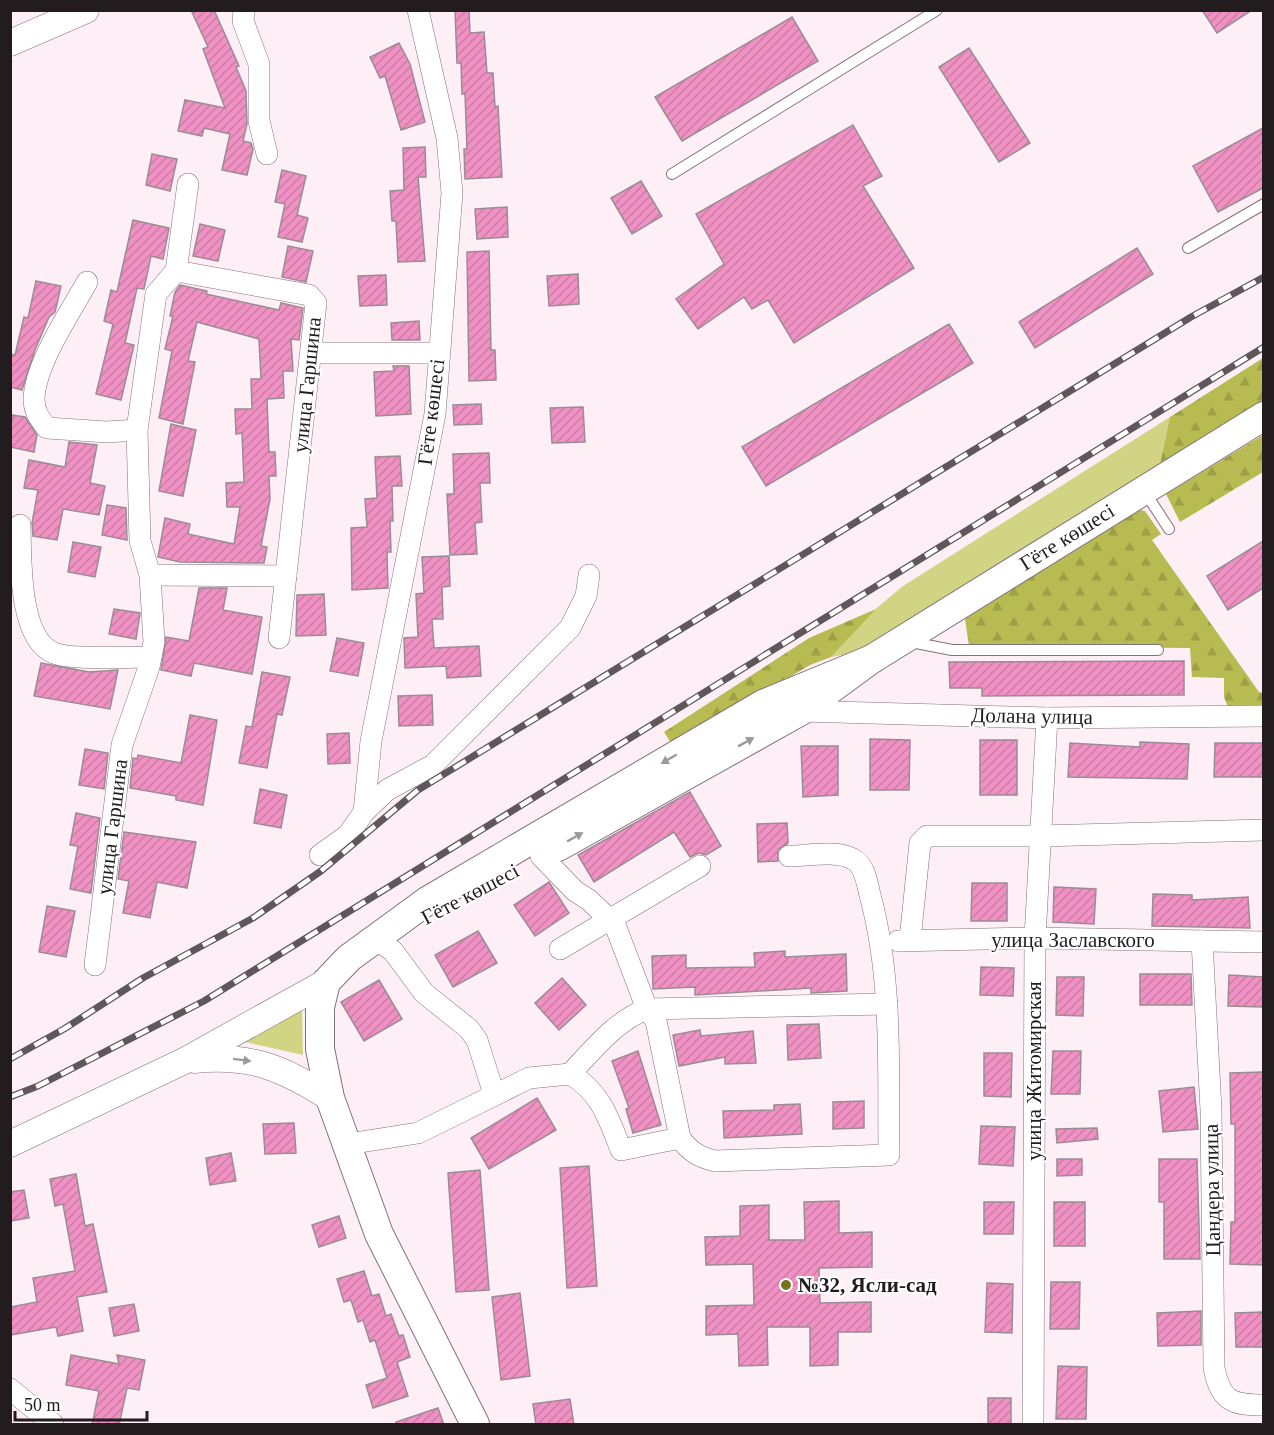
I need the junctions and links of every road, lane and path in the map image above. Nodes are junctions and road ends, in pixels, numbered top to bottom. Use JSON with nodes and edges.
{"nodes":[{"id":1,"x":86,"y":10,"type":"edge"},
{"id":2,"x":244,"y":10,"type":"edge"},
{"id":3,"x":418,"y":10,"type":"edge"},
{"id":4,"x":937,"y":10,"type":"edge"},
{"id":5,"x":10,"y":42,"type":"edge"},
{"id":6,"x":267,"y":154,"type":"dead end"},
{"id":7,"x":672,"y":174,"type":"dead end"},
{"id":8,"x":188,"y":184,"type":"dead end"},
{"id":9,"x":1263,"y":204,"type":"edge"},
{"id":10,"x":1188,"y":248,"type":"dead end"},
{"id":11,"x":176,"y":271,"type":"junction"},
{"id":12,"x":87,"y":282,"type":"dead end"},
{"id":13,"x":312,"y":353,"type":"junction"},
{"id":14,"x":439,"y":353,"type":"junction"},
{"id":15,"x":1263,"y":416,"type":"edge"},
{"id":16,"x":137,"y":430,"type":"junction"},
{"id":17,"x":1144,"y":490,"type":"junction"},
{"id":18,"x":20,"y":525,"type":"dead end"},
{"id":19,"x":1169,"y":529,"type":"dead end"},
{"id":20,"x":150,"y":575,"type":"junction"},
{"id":21,"x":589,"y":575,"type":"dead end"},
{"id":22,"x":286,"y":576,"type":"junction"},
{"id":23,"x":279,"y":638,"type":"dead end"},
{"id":24,"x":902,"y":640,"type":"junction"},
{"id":25,"x":1158,"y":650,"type":"dead end"},
{"id":26,"x":151,"y":657,"type":"junction"},
{"id":27,"x":872,"y":659,"type":"junction"},
{"id":28,"x":801,"y":711,"type":"junction"},
{"id":29,"x":1263,"y":716,"type":"edge"},
{"id":30,"x":1047,"y":717,"type":"junction"},
{"id":31,"x":364,"y":812,"type":"junction"},
{"id":32,"x":1263,"y":830,"type":"edge"},
{"id":33,"x":1040,"y":836,"type":"junction"},
{"id":34,"x":320,"y":855,"type":"dead end"},
{"id":35,"x":541,"y":856,"type":"junction"},
{"id":36,"x":789,"y":856,"type":"dead end"},
{"id":37,"x":700,"y":866,"type":"dead end"},
{"id":38,"x":609,"y":920,"type":"junction"},
{"id":39,"x":374,"y":938,"type":"junction"},
{"id":40,"x":1035,"y":938,"type":"junction"},
{"id":41,"x":910,"y":940,"type":"junction"},
{"id":42,"x":882,"y":941,"type":"junction"},
{"id":43,"x":1202,"y":941,"type":"junction"},
{"id":44,"x":1263,"y":942,"type":"edge"},
{"id":45,"x":560,"y":949,"type":"dead end"},
{"id":46,"x":95,"y":965,"type":"dead end"},
{"id":47,"x":326,"y":982,"type":"junction"},
{"id":48,"x":887,"y":1004,"type":"junction"},
{"id":49,"x":647,"y":1008,"type":"junction"},
{"id":50,"x":184,"y":1061,"type":"junction"},
{"id":51,"x":570,"y":1074,"type":"junction"},
{"id":52,"x":494,"y":1094,"type":"junction"},
{"id":53,"x":330,"y":1098,"type":"junction"},
{"id":54,"x":680,"y":1138,"type":"junction"},
{"id":55,"x":10,"y":1144,"type":"edge"},
{"id":56,"x":348,"y":1144,"type":"junction"},
{"id":57,"x":10,"y":1389,"type":"edge"},
{"id":58,"x":1263,"y":1405,"type":"edge"},
{"id":59,"x":53,"y":1425,"type":"edge"},
{"id":60,"x":475,"y":1425,"type":"edge"},
{"id":61,"x":1033,"y":1425,"type":"edge"}],
"edges":[{"from":1,"to":5,"type":"street"},
{"from":2,"to":6,"type":"street"},
{"from":3,"to":14,"type":"street","name":"Гёте көшесі"},
{"from":4,"to":7,"type":"lane"},
{"from":8,"to":11,"type":"street"},
{"from":9,"to":10,"type":"lane"},
{"from":11,"to":13,"type":"street","name":"улица Гаршина"},
{"from":11,"to":16,"type":"street","name":"улица Гаршина"},
{"from":12,"to":16,"type":"street"},
{"from":13,"to":14,"type":"street"},
{"from":13,"to":22,"type":"street","name":"улица Гаршина"},
{"from":14,"to":31,"type":"street","name":"Гёте көшесі"},
{"from":15,"to":17,"type":"main road","name":"Гёте көшесі"},
{"from":16,"to":20,"type":"street","name":"улица Гаршина"},
{"from":17,"to":19,"type":"lane"},
{"from":17,"to":24,"type":"main road","name":"Гёте көшесі"},
{"from":18,"to":26,"type":"street"},
{"from":20,"to":22,"type":"street"},
{"from":20,"to":26,"type":"street","name":"улица Гаршина"},
{"from":21,"to":31,"type":"street"},
{"from":22,"to":23,"type":"street","name":"улица Гаршина"},
{"from":24,"to":25,"type":"lane"},
{"from":24,"to":27,"type":"main road","name":"Гёте көшесі"},
{"from":26,"to":46,"type":"street","name":"улица Гаршина"},
{"from":27,"to":28,"type":"main road","name":"Гёте көшесі"},
{"from":27,"to":39,"type":"main road","name":"Гёте көшесі","one_way":true},
{"from":28,"to":30,"type":"street","name":"Долана улица"},
{"from":35,"to":28,"type":"main road","name":"Гёте көшесі","one_way":true},
{"from":29,"to":30,"type":"street","name":"Долана улица"},
{"from":30,"to":33,"type":"street","name":"улица Житомирская"},
{"from":31,"to":34,"type":"street"},
{"from":32,"to":33,"type":"street"},
{"from":33,"to":40,"type":"street","name":"улица Житомирская"},
{"from":33,"to":41,"type":"street"},
{"from":35,"to":38,"type":"street"},
{"from":35,"to":39,"type":"main road","name":"Гёте көшесі"},
{"from":36,"to":42,"type":"street"},
{"from":37,"to":38,"type":"street"},
{"from":38,"to":45,"type":"street"},
{"from":38,"to":49,"type":"street"},
{"from":39,"to":47,"type":"main road","name":"Гёте көшесі"},
{"from":39,"to":52,"type":"street"},
{"from":40,"to":41,"type":"street","name":"улица Заславского"},
{"from":40,"to":43,"type":"street","name":"улица Заславского"},
{"from":40,"to":61,"type":"street","name":"улица Житомирская"},
{"from":41,"to":42,"type":"street","name":"улица Заславского"},
{"from":42,"to":48,"type":"street"},
{"from":43,"to":44,"type":"street","name":"улица Заславского"},
{"from":43,"to":58,"type":"street","name":"Цандера улица"},
{"from":47,"to":50,"type":"street"},
{"from":47,"to":53,"type":"main road"},
{"from":48,"to":49,"type":"street"},
{"from":48,"to":54,"type":"street"},
{"from":49,"to":51,"type":"street"},
{"from":49,"to":54,"type":"street"},
{"from":50,"to":53,"type":"street","one_way":true},
{"from":50,"to":55,"type":"street"},
{"from":51,"to":52,"type":"street"},
{"from":51,"to":54,"type":"street"},
{"from":52,"to":56,"type":"street"},
{"from":53,"to":56,"type":"main road"},
{"from":56,"to":60,"type":"main road"},
{"from":57,"to":59,"type":"street"}]}
